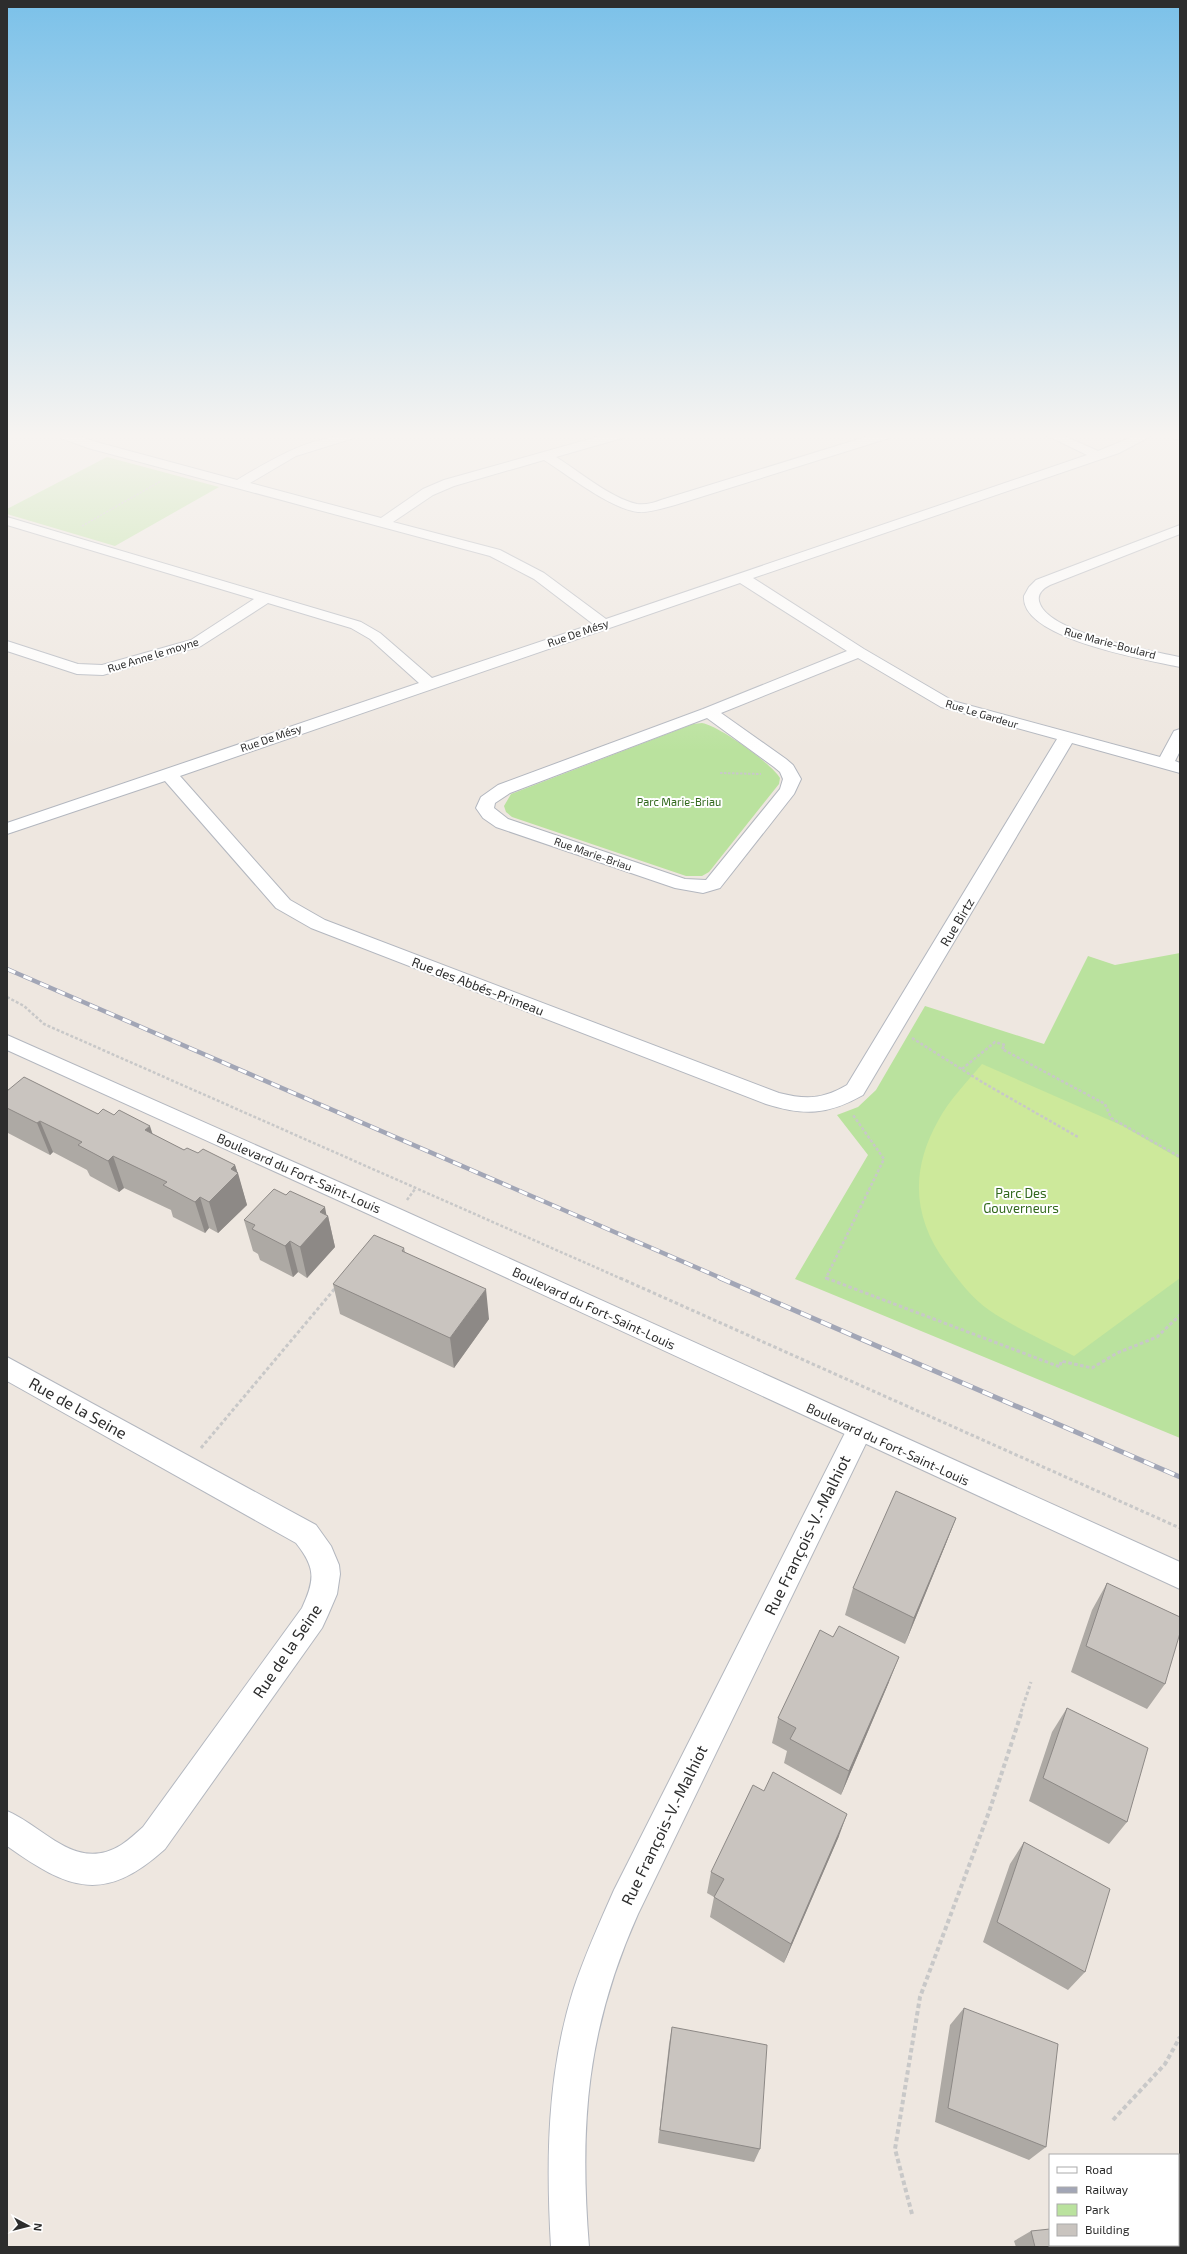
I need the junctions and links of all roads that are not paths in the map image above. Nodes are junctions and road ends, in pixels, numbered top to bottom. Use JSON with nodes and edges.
{"nodes":[{"id":1,"x":72,"y":540,"type":"edge"},
{"id":2,"x":451,"y":540,"type":"edge"},
{"id":3,"x":850,"y":540,"type":"edge"},
{"id":4,"x":1151,"y":540,"type":"edge"},
{"id":5,"x":741,"y":577,"type":"junction"},
{"id":6,"x":266,"y":598,"type":"junction"},
{"id":7,"x":603,"y":624,"type":"junction"},
{"id":8,"x":7,"y":646,"type":"edge"},
{"id":9,"x":859,"y":652,"type":"junction"},
{"id":10,"x":1180,"y":662,"type":"edge"},
{"id":11,"x":429,"y":684,"type":"junction"},
{"id":12,"x":709,"y":712,"type":"junction"},
{"id":13,"x":1180,"y":734,"type":"edge"},
{"id":14,"x":1066,"y":739,"type":"junction"},
{"id":15,"x":1172,"y":766,"type":"edge"},
{"id":16,"x":168,"y":773,"type":"junction"},
{"id":17,"x":7,"y":828,"type":"edge"},
{"id":18,"x":7,"y":1042,"type":"edge"},
{"id":19,"x":845,"y":1104,"type":"joint"},
{"id":20,"x":7,"y":1368,"type":"edge"},
{"id":21,"x":859,"y":1431,"type":"junction"},
{"id":22,"x":1180,"y":1576,"type":"edge"},
{"id":23,"x":7,"y":1826,"type":"edge"},
{"id":24,"x":570,"y":2247,"type":"edge"}],
"edges":[{"from":1,"to":6,"type":"street"},
{"from":2,"to":7,"type":"street"},
{"from":3,"to":5,"type":"street","name":"Rue De Mésy"},
{"from":4,"to":10,"type":"street","name":"Rue Marie-Boulard"},
{"from":5,"to":7,"type":"street","name":"Rue De Mésy"},
{"from":5,"to":9,"type":"street","name":"Rue Le Gardeur"},
{"from":6,"to":8,"type":"street","name":"Rue Anne le moyne"},
{"from":6,"to":11,"type":"street"},
{"from":7,"to":11,"type":"street","name":"Rue De Mésy"},
{"from":9,"to":12,"type":"street","name":"Rue Marie-Briau"},
{"from":9,"to":14,"type":"street","name":"Rue Le Gardeur"},
{"from":11,"to":16,"type":"street","name":"Rue De Mésy"},
{"from":12,"to":12,"type":"street","name":"Rue Marie-Briau"},
{"from":13,"to":15,"type":"street"},
{"from":14,"to":15,"type":"street","name":"Rue Le Gardeur"},
{"from":14,"to":19,"type":"street","name":"Rue Birtz"},
{"from":16,"to":17,"type":"street","name":"Rue De Mésy"},
{"from":16,"to":19,"type":"street","name":"Rue des Abbés-Primeau"},
{"from":18,"to":21,"type":"street","name":"Boulevard du Fort-Saint-Louis"},
{"from":20,"to":23,"type":"street","name":"Rue de la Seine"},
{"from":21,"to":22,"type":"street","name":"Boulevard du Fort-Saint-Louis"},
{"from":21,"to":24,"type":"street","name":"Rue François-V.-Malhiot"}]}
